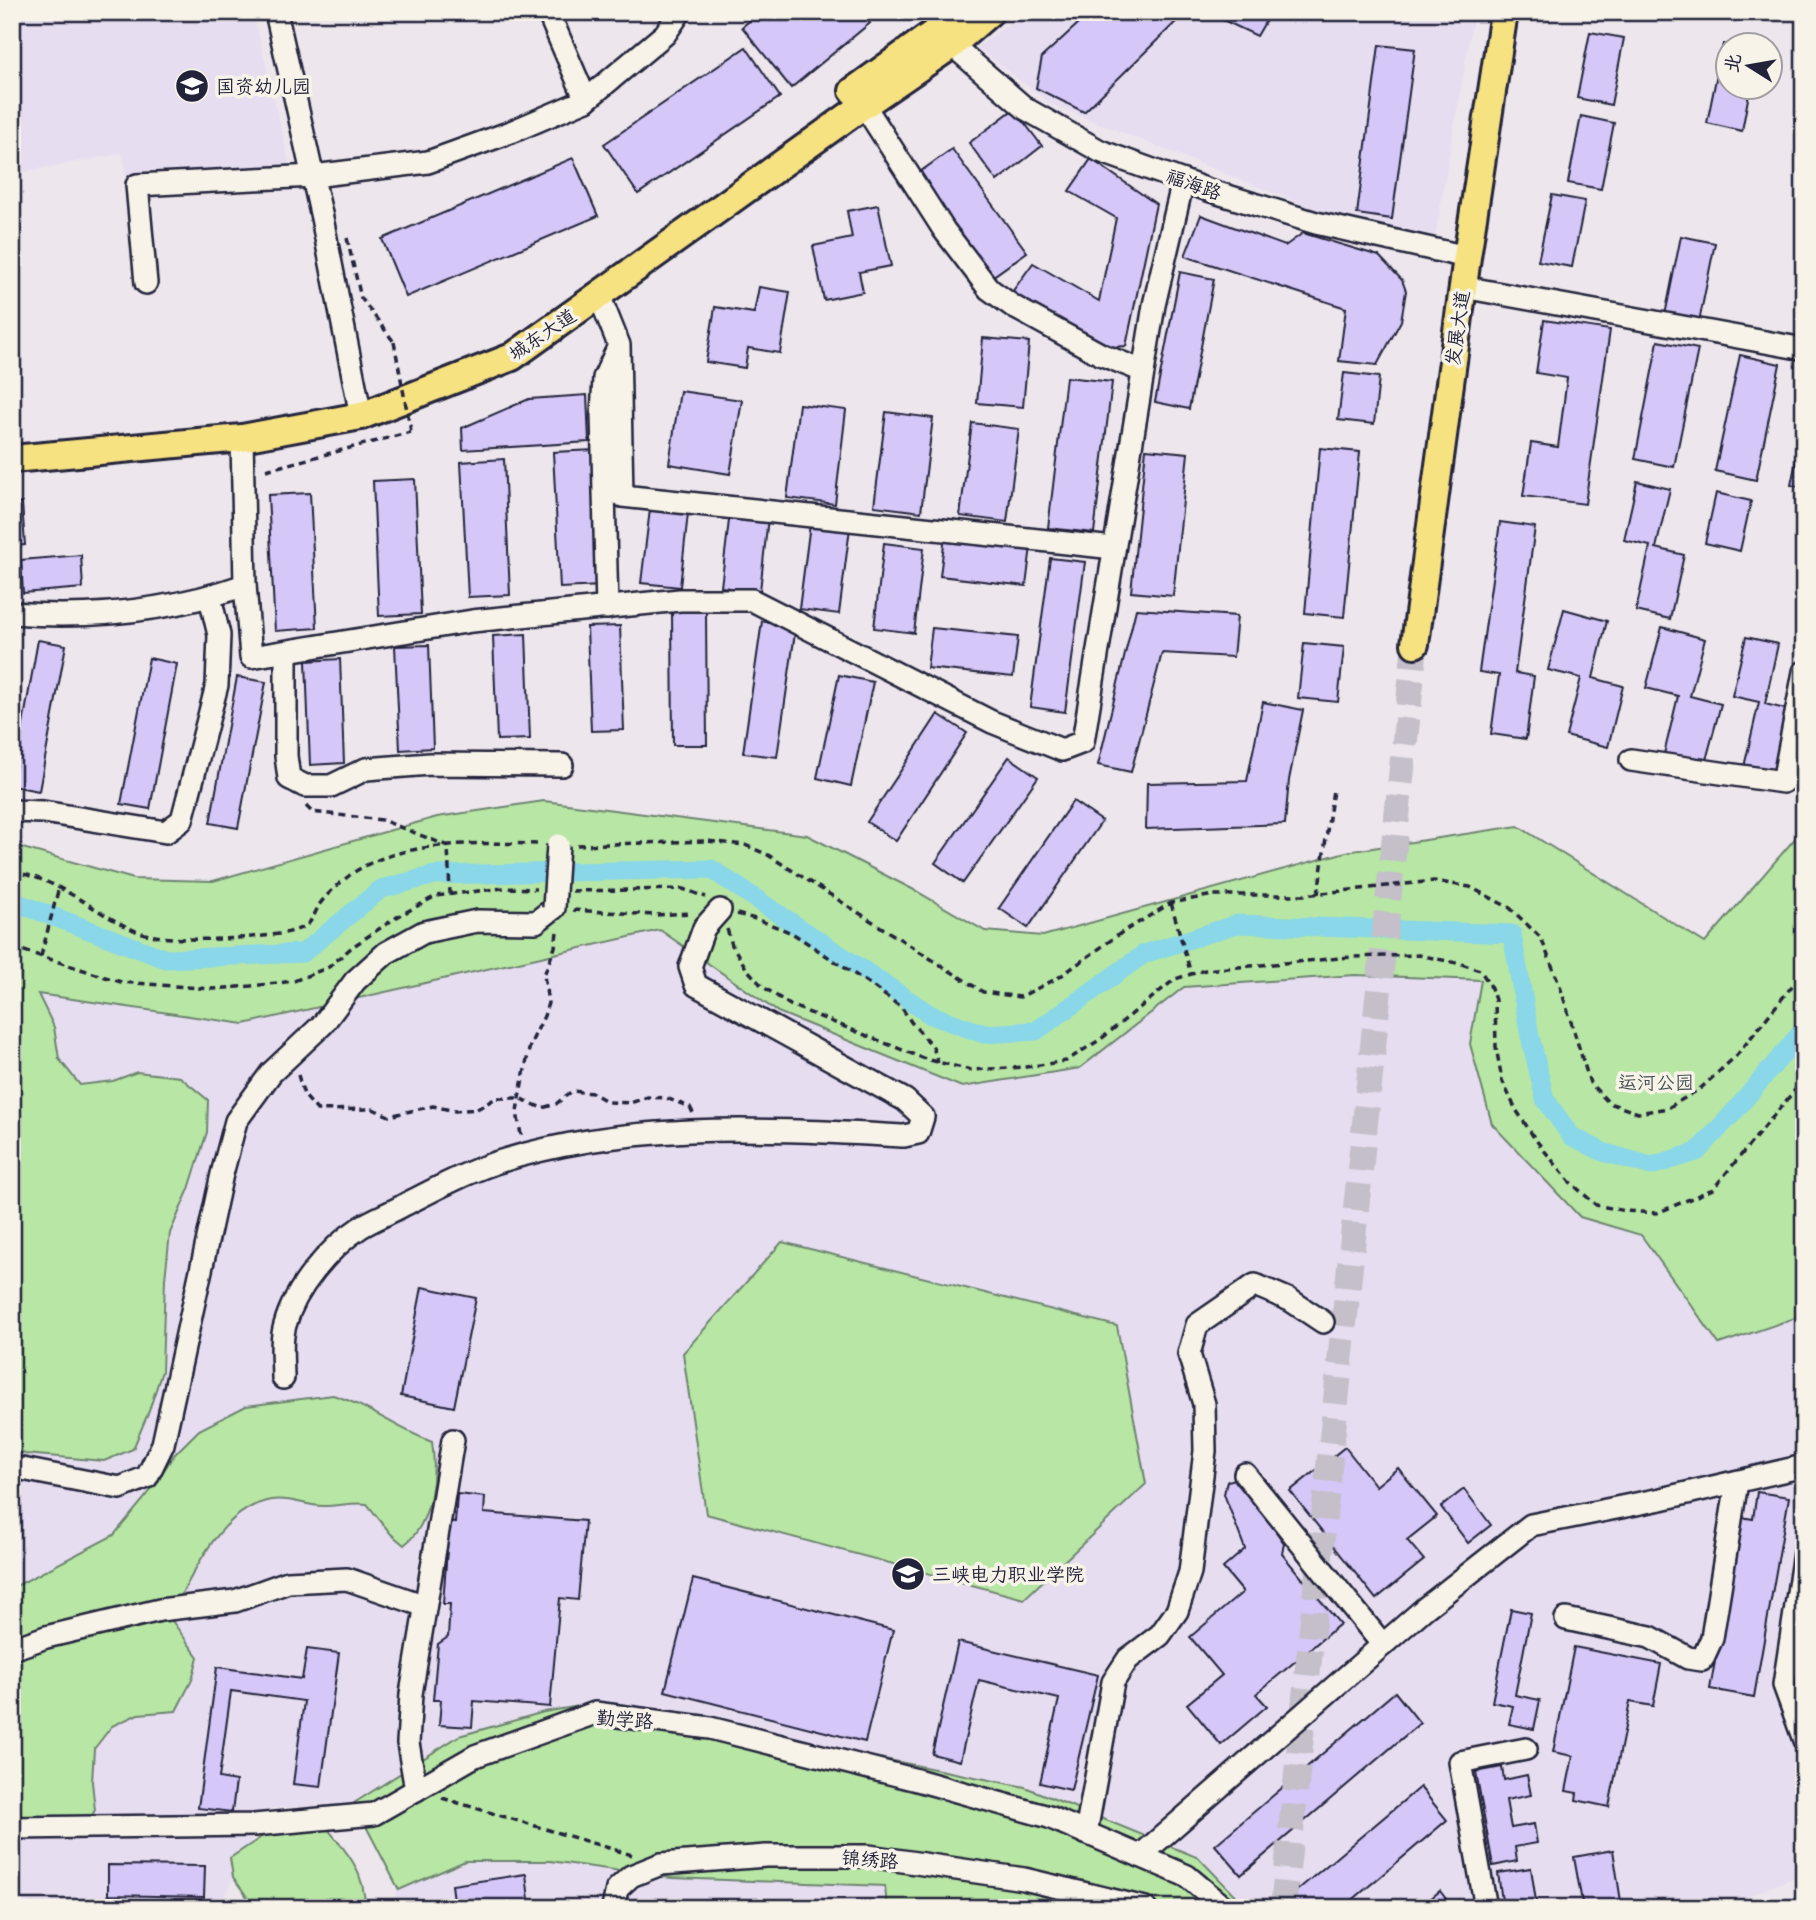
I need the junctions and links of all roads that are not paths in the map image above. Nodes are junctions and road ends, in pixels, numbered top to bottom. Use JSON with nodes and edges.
{"nodes":[{"id":1,"x":276,"y":12,"type":"edge"},
{"id":2,"x":680,"y":12,"type":"edge"},
{"id":3,"x":963,"y":12,"type":"edge"},
{"id":4,"x":990,"y":12,"type":"edge"},
{"id":5,"x":1504,"y":12,"type":"edge"},
{"id":6,"x":549,"y":13,"type":"edge"},
{"id":7,"x":952,"y":45,"type":"junction"},
{"id":8,"x":586,"y":100,"type":"junction"},
{"id":9,"x":864,"y":105,"type":"junction"},
{"id":10,"x":313,"y":176,"type":"junction"},
{"id":11,"x":1183,"y":181,"type":"junction"},
{"id":12,"x":1467,"y":257,"type":"junction"},
{"id":13,"x":146,"y":283,"type":"dead end"},
{"id":14,"x":1463,"y":287,"type":"junction"},
{"id":15,"x":599,"y":295,"type":"junction"},
{"id":16,"x":619,"y":345,"type":"junction"},
{"id":17,"x":1804,"y":349,"type":"edge"},
{"id":18,"x":1143,"y":371,"type":"junction"},
{"id":19,"x":359,"y":407,"type":"junction"},
{"id":20,"x":242,"y":438,"type":"junction"},
{"id":21,"x":12,"y":442,"type":"edge"},
{"id":22,"x":12,"y":459,"type":"edge"},
{"id":23,"x":1114,"y":548,"type":"junction"},
{"id":24,"x":245,"y":585,"type":"junction"},
{"id":25,"x":210,"y":597,"type":"junction"},
{"id":26,"x":607,"y":608,"type":"junction"},
{"id":27,"x":12,"y":613,"type":"edge"},
{"id":28,"x":1415,"y":644,"type":"tunnel mouth"},
{"id":29,"x":286,"y":652,"type":"junction"},
{"id":30,"x":1804,"y":672,"type":"edge"},
{"id":31,"x":1631,"y":760,"type":"dead end"},
{"id":32,"x":562,"y":765,"type":"dead end"},
{"id":33,"x":12,"y":811,"type":"edge"},
{"id":34,"x":558,"y":845,"type":"road end"},
{"id":35,"x":720,"y":910,"type":"road end"},
{"id":36,"x":1323,"y":1322,"type":"dead end"},
{"id":37,"x":283,"y":1378,"type":"dead end"},
{"id":38,"x":453,"y":1440,"type":"dead end"},
{"id":39,"x":1804,"y":1466,"type":"edge"},
{"id":40,"x":12,"y":1467,"type":"edge"},
{"id":41,"x":1245,"y":1474,"type":"dead end"},
{"id":42,"x":1737,"y":1482,"type":"junction"},
{"id":43,"x":1804,"y":1553,"type":"edge"},
{"id":44,"x":425,"y":1606,"type":"junction"},
{"id":45,"x":1566,"y":1619,"type":"dead end"},
{"id":46,"x":1383,"y":1645,"type":"junction"},
{"id":47,"x":12,"y":1649,"type":"edge"},
{"id":48,"x":1804,"y":1740,"type":"edge"},
{"id":49,"x":1526,"y":1749,"type":"dead end"},
{"id":50,"x":416,"y":1790,"type":"junction"},
{"id":51,"x":12,"y":1828,"type":"edge"},
{"id":52,"x":1086,"y":1833,"type":"junction"},
{"id":53,"x":1140,"y":1856,"type":"junction"},
{"id":54,"x":613,"y":1908,"type":"edge"},
{"id":55,"x":1145,"y":1908,"type":"edge"},
{"id":56,"x":1225,"y":1908,"type":"edge"},
{"id":57,"x":1486,"y":1908,"type":"edge"}],
"edges":[{"from":1,"to":10,"type":"street"},
{"from":2,"to":8,"type":"street"},
{"from":3,"to":19,"type":"main road","name":"城东大道"},
{"from":4,"to":7,"type":"main road","name":"城东大道"},
{"from":5,"to":12,"type":"main road","name":"发展大道"},
{"from":6,"to":8,"type":"street"},
{"from":7,"to":9,"type":"main road","name":"城东大道"},
{"from":7,"to":11,"type":"street","name":"福海路"},
{"from":8,"to":10,"type":"street"},
{"from":9,"to":15,"type":"main road","name":"城东大道"},
{"from":9,"to":18,"type":"street"},
{"from":10,"to":13,"type":"street"},
{"from":10,"to":19,"type":"street"},
{"from":11,"to":12,"type":"street","name":"福海路"},
{"from":11,"to":18,"type":"street"},
{"from":12,"to":14,"type":"main road","name":"发展大道"},
{"from":14,"to":17,"type":"street"},
{"from":14,"to":28,"type":"main road","name":"发展大道"},
{"from":15,"to":16,"type":"street"},
{"from":15,"to":19,"type":"main road","name":"城东大道"},
{"from":16,"to":23,"type":"street"},
{"from":16,"to":26,"type":"street"},
{"from":18,"to":23,"type":"street"},
{"from":19,"to":20,"type":"main road","name":"城东大道"},
{"from":19,"to":21,"type":"main road","name":"城东大道"},
{"from":20,"to":22,"type":"main road","name":"城东大道"},
{"from":20,"to":24,"type":"street"},
{"from":23,"to":26,"type":"street"},
{"from":24,"to":25,"type":"street"},
{"from":24,"to":29,"type":"street"},
{"from":25,"to":27,"type":"street"},
{"from":25,"to":33,"type":"street"},
{"from":26,"to":29,"type":"street"},
{"from":29,"to":32,"type":"street"},
{"from":30,"to":31,"type":"street"},
{"from":34,"to":40,"type":"street","bridge":true},
{"from":35,"to":37,"type":"street"},
{"from":36,"to":52,"type":"street"},
{"from":38,"to":44,"type":"street"},
{"from":39,"to":42,"type":"street"},
{"from":41,"to":46,"type":"street"},
{"from":42,"to":45,"type":"street"},
{"from":42,"to":46,"type":"street"},
{"from":43,"to":48,"type":"street"},
{"from":44,"to":47,"type":"street"},
{"from":44,"to":50,"type":"street"},
{"from":46,"to":53,"type":"street"},
{"from":49,"to":57,"type":"street"},
{"from":50,"to":51,"type":"street","name":"勤学路"},
{"from":50,"to":52,"type":"street","name":"勤学路"},
{"from":52,"to":53,"type":"street","name":"勤学路"},
{"from":53,"to":56,"type":"street","name":"勤学路"},
{"from":54,"to":55,"type":"street","name":"锦绣路"}]}
